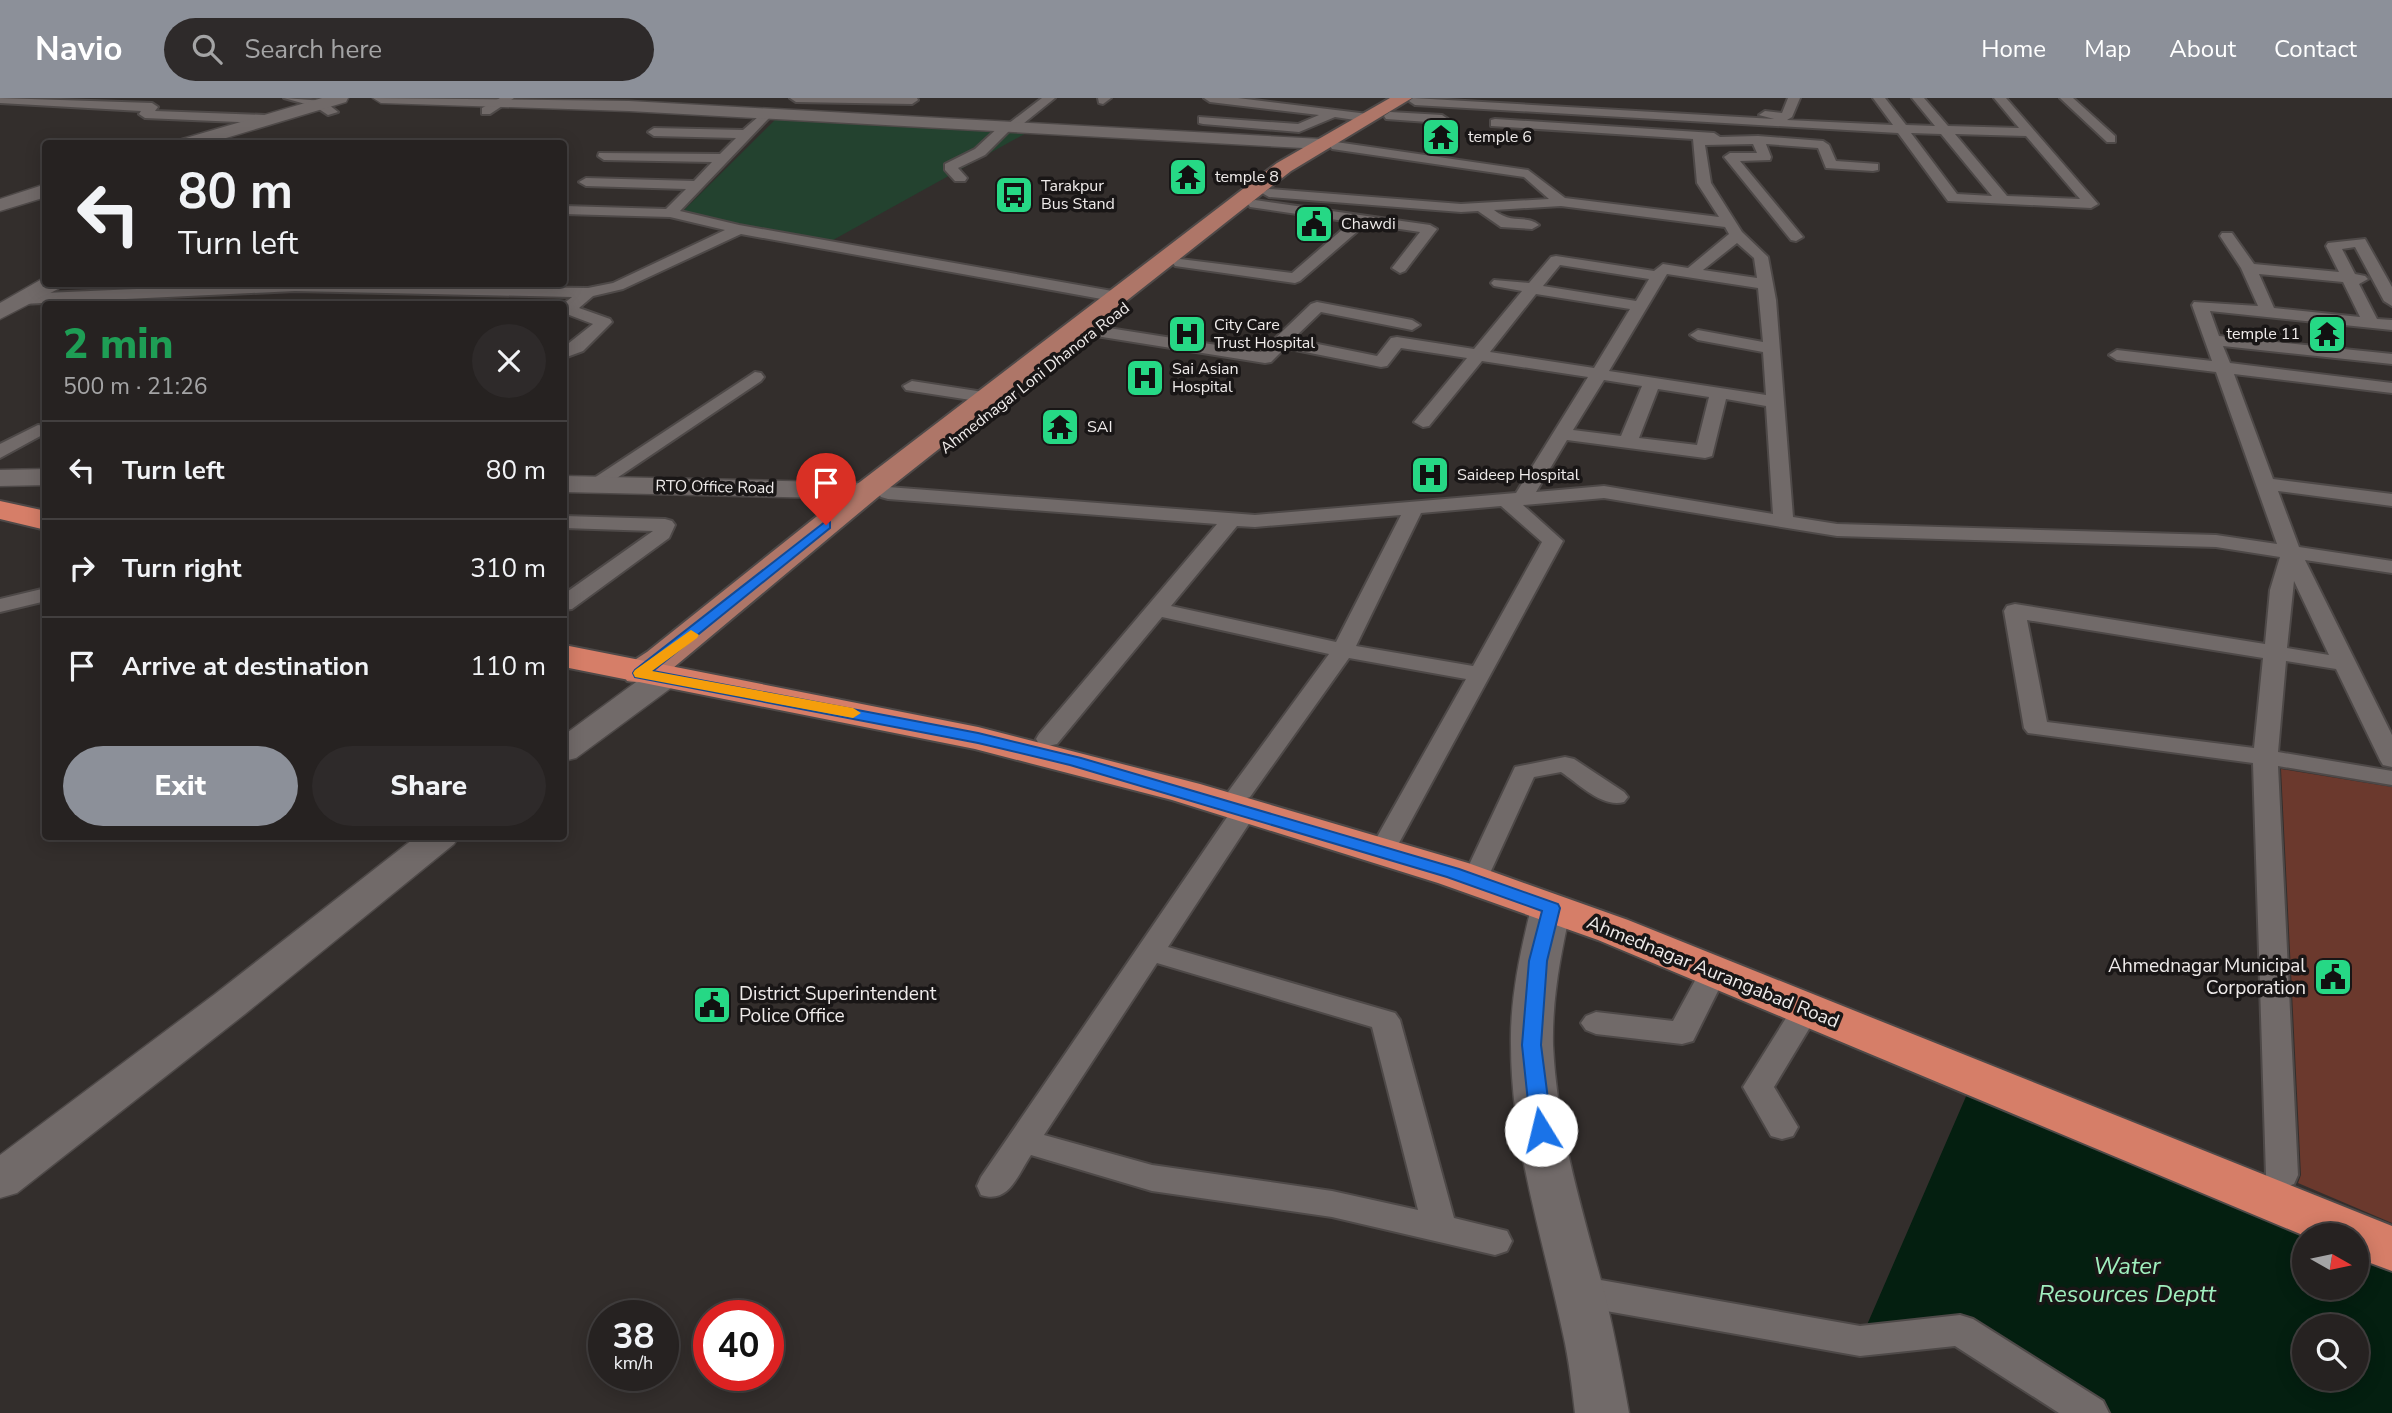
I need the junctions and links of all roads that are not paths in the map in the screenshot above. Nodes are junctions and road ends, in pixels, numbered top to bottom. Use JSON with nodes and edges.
{"nodes":[{"id":1,"x":163,"y":98,"type":"edge"},
{"id":2,"x":290,"y":98,"type":"edge"},
{"id":3,"x":381,"y":98,"type":"edge"},
{"id":4,"x":796,"y":98,"type":"edge"},
{"id":5,"x":814,"y":98,"type":"edge"},
{"id":6,"x":1049,"y":98,"type":"edge"},
{"id":7,"x":1211,"y":98,"type":"edge"},
{"id":8,"x":1521,"y":98,"type":"edge"},
{"id":9,"x":1527,"y":98,"type":"edge"},
{"id":10,"x":1794,"y":98,"type":"edge"},
{"id":11,"x":1879,"y":98,"type":"edge"},
{"id":12,"x":1918,"y":98,"type":"edge"},
{"id":13,"x":2000,"y":98,"type":"edge"},
{"id":14,"x":2066,"y":98,"type":"edge"},
{"id":15,"x":0,"y":99,"type":"edge"},
{"id":16,"x":1413,"y":99,"type":"edge"},
{"id":17,"x":1552,"y":99,"type":"edge"},
{"id":18,"x":912,"y":100,"type":"dead end"},
{"id":19,"x":1576,"y":100,"type":"edge"},
{"id":20,"x":22,"y":101,"type":"junction"},
{"id":21,"x":1266,"y":101,"type":"edge"},
{"id":22,"x":1600,"y":101,"type":"edge"},
{"id":23,"x":1625,"y":102,"type":"edge"},
{"id":24,"x":497,"y":104,"type":"edge"},
{"id":25,"x":331,"y":105,"type":"edge"},
{"id":26,"x":151,"y":108,"type":"junction"},
{"id":27,"x":0,"y":110,"type":"edge"},
{"id":28,"x":1680,"y":113,"type":"junction"},
{"id":29,"x":766,"y":114,"type":"junction"},
{"id":30,"x":1333,"y":114,"type":"junction"},
{"id":31,"x":1390,"y":116,"type":"junction"},
{"id":32,"x":1368,"y":118,"type":"junction"},
{"id":33,"x":265,"y":119,"type":"junction"},
{"id":34,"x":1203,"y":120,"type":"dead end"},
{"id":35,"x":1458,"y":120,"type":"dead end"},
{"id":36,"x":1741,"y":121,"type":"junction"},
{"id":37,"x":1485,"y":122,"type":"dead end"},
{"id":38,"x":1250,"y":124,"type":"junction"},
{"id":39,"x":1008,"y":127,"type":"junction"},
{"id":40,"x":1902,"y":128,"type":"junction"},
{"id":41,"x":1944,"y":130,"type":"junction"},
{"id":42,"x":654,"y":132,"type":"dead end"},
{"id":43,"x":2029,"y":132,"type":"junction"},
{"id":44,"x":746,"y":134,"type":"junction"},
{"id":45,"x":2110,"y":139,"type":"dead end"},
{"id":46,"x":198,"y":140,"type":"edge"},
{"id":47,"x":1758,"y":140,"type":"junction"},
{"id":48,"x":1329,"y":145,"type":"junction"},
{"id":49,"x":604,"y":156,"type":"dead end"},
{"id":50,"x":723,"y":158,"type":"junction"},
{"id":51,"x":1873,"y":167,"type":"dead end"},
{"id":52,"x":960,"y":178,"type":"dead end"},
{"id":53,"x":586,"y":182,"type":"dead end"},
{"id":54,"x":697,"y":185,"type":"junction"},
{"id":55,"x":42,"y":191,"type":"edge"},
{"id":56,"x":1262,"y":198,"type":"junction"},
{"id":57,"x":2003,"y":200,"type":"junction"},
{"id":58,"x":1561,"y":202,"type":"junction"},
{"id":59,"x":0,"y":205,"type":"edge"},
{"id":60,"x":1482,"y":207,"type":"junction"},
{"id":61,"x":567,"y":210,"type":"edge"},
{"id":62,"x":670,"y":213,"type":"junction"},
{"id":63,"x":1363,"y":219,"type":"junction"},
{"id":64,"x":1532,"y":225,"type":"dead end"},
{"id":65,"x":739,"y":229,"type":"junction"},
{"id":66,"x":1734,"y":229,"type":"junction"},
{"id":67,"x":2227,"y":236,"type":"dead end"},
{"id":68,"x":1796,"y":237,"type":"dead end"},
{"id":69,"x":1180,"y":263,"type":"junction"},
{"id":70,"x":1400,"y":268,"type":"dead end"},
{"id":71,"x":2249,"y":268,"type":"junction"},
{"id":72,"x":1691,"y":273,"type":"junction"},
{"id":73,"x":1659,"y":276,"type":"junction"},
{"id":74,"x":2349,"y":278,"type":"junction"},
{"id":75,"x":1499,"y":283,"type":"dead end"},
{"id":76,"x":1765,"y":284,"type":"junction"},
{"id":77,"x":2387,"y":285,"type":"edge"},
{"id":78,"x":44,"y":287,"type":"edge"},
{"id":79,"x":289,"y":287,"type":"edge"},
{"id":80,"x":337,"y":287,"type":"edge"},
{"id":81,"x":1533,"y":288,"type":"junction"},
{"id":82,"x":588,"y":293,"type":"junction"},
{"id":83,"x":1118,"y":297,"type":"junction"},
{"id":84,"x":22,"y":299,"type":"junction"},
{"id":85,"x":202,"y":301,"type":"edge"},
{"id":86,"x":1640,"y":306,"type":"junction"},
{"id":87,"x":567,"y":309,"type":"edge"},
{"id":88,"x":567,"y":309,"type":"edge"},
{"id":89,"x":0,"y":312,"type":"edge"},
{"id":90,"x":2268,"y":312,"type":"junction"},
{"id":91,"x":2371,"y":323,"type":"junction"},
{"id":92,"x":1412,"y":325,"type":"dead end"},
{"id":93,"x":2392,"y":325,"type":"edge"},
{"id":94,"x":1096,"y":331,"type":"junction"},
{"id":95,"x":1698,"y":335,"type":"dead end"},
{"id":96,"x":2214,"y":340,"type":"junction"},
{"id":97,"x":1281,"y":342,"type":"junction"},
{"id":98,"x":1771,"y":348,"type":"junction"},
{"id":99,"x":567,"y":352,"type":"edge"},
{"id":100,"x":1479,"y":355,"type":"junction"},
{"id":101,"x":2117,"y":355,"type":"dead end"},
{"id":102,"x":2392,"y":359,"type":"edge"},
{"id":103,"x":2225,"y":368,"type":"junction"},
{"id":104,"x":1597,"y":376,"type":"junction"},
{"id":105,"x":755,"y":377,"type":"dead end"},
{"id":106,"x":1651,"y":384,"type":"junction"},
{"id":107,"x":912,"y":386,"type":"dead end"},
{"id":108,"x":2392,"y":388,"type":"edge"},
{"id":109,"x":1718,"y":394,"type":"junction"},
{"id":110,"x":990,"y":398,"type":"junction"},
{"id":111,"x":1775,"y":402,"type":"junction"},
{"id":112,"x":1423,"y":422,"type":"dead end"},
{"id":113,"x":38,"y":430,"type":"dead end"},
{"id":114,"x":1561,"y":434,"type":"junction"},
{"id":115,"x":1628,"y":442,"type":"junction"},
{"id":116,"x":0,"y":452,"type":"edge"},
{"id":117,"x":42,"y":477,"type":"edge"},
{"id":118,"x":0,"y":478,"type":"edge"},
{"id":119,"x":567,"y":484,"type":"edge"},
{"id":120,"x":596,"y":484,"type":"junction"},
{"id":121,"x":2267,"y":484,"type":"junction"},
{"id":122,"x":878,"y":492,"type":"junction"},
{"id":123,"x":0,"y":495,"type":"edge"},
{"id":124,"x":1514,"y":499,"type":"junction"},
{"id":125,"x":2392,"y":500,"type":"edge"},
{"id":126,"x":42,"y":505,"type":"edge"},
{"id":127,"x":1414,"y":508,"type":"junction"},
{"id":128,"x":0,"y":510,"type":"edge"},
{"id":129,"x":1231,"y":520,"type":"junction"},
{"id":130,"x":42,"y":521,"type":"edge"},
{"id":131,"x":1783,"y":521,"type":"junction"},
{"id":132,"x":567,"y":522,"type":"edge"},
{"id":133,"x":585,"y":523,"type":"junction"},
{"id":134,"x":567,"y":536,"type":"edge"},
{"id":135,"x":2291,"y":553,"type":"junction"},
{"id":136,"x":2392,"y":567,"type":"edge"},
{"id":137,"x":42,"y":594,"type":"edge"},
{"id":138,"x":567,"y":602,"type":"edge"},
{"id":139,"x":0,"y":606,"type":"edge"},
{"id":140,"x":1156,"y":609,"type":"junction"},
{"id":141,"x":567,"y":640,"type":"edge"},
{"id":142,"x":1343,"y":650,"type":"junction"},
{"id":143,"x":2276,"y":653,"type":"junction"},
{"id":144,"x":567,"y":656,"type":"edge"},
{"id":145,"x":2345,"y":664,"type":"junction"},
{"id":146,"x":661,"y":669,"type":"junction"},
{"id":147,"x":1479,"y":674,"type":"junction"},
{"id":148,"x":567,"y":729,"type":"edge"},
{"id":149,"x":1048,"y":739,"type":"junction"},
{"id":150,"x":567,"y":748,"type":"edge"},
{"id":151,"x":2265,"y":757,"type":"junction"},
{"id":152,"x":2392,"y":760,"type":"edge"},
{"id":153,"x":2392,"y":778,"type":"edge"},
{"id":154,"x":1615,"y":797,"type":"dead end"},
{"id":155,"x":1243,"y":801,"type":"junction"},
{"id":156,"x":1390,"y":837,"type":"junction"},
{"id":157,"x":436,"y":840,"type":"edge"},
{"id":158,"x":1482,"y":865,"type":"junction"},
{"id":159,"x":1551,"y":908,"type":"junction"},
{"id":160,"x":1150,"y":951,"type":"junction"},
{"id":161,"x":1714,"y":971,"type":"junction"},
{"id":162,"x":1806,"y":1009,"type":"junction"},
{"id":163,"x":1596,"y":1023,"type":"dead end"},
{"id":164,"x":1782,"y":1127,"type":"dead end"},
{"id":165,"x":1023,"y":1141,"type":"junction"},
{"id":166,"x":2282,"y":1175,"type":"junction"},
{"id":167,"x":0,"y":1180,"type":"edge"},
{"id":168,"x":993,"y":1186,"type":"dead end"},
{"id":169,"x":2392,"y":1221,"type":"edge"},
{"id":170,"x":1440,"y":1230,"type":"junction"},
{"id":171,"x":1495,"y":1241,"type":"dead end"},
{"id":172,"x":2392,"y":1249,"type":"edge"},
{"id":173,"x":1578,"y":1291,"type":"junction"},
{"id":174,"x":1602,"y":1413,"type":"edge"},
{"id":175,"x":2090,"y":1413,"type":"edge"}],
"edges":[{"from":1,"to":26,"type":"street"},
{"from":2,"to":25,"type":"street"},
{"from":3,"to":24,"type":"street"},
{"from":4,"to":5,"type":"street"},
{"from":5,"to":18,"type":"street"},
{"from":6,"to":39,"type":"street"},
{"from":7,"to":21,"type":"street"},
{"from":8,"to":9,"type":"street"},
{"from":9,"to":17,"type":"street"},
{"from":10,"to":28,"type":"street"},
{"from":11,"to":40,"type":"street"},
{"from":12,"to":41,"type":"street"},
{"from":13,"to":43,"type":"street"},
{"from":14,"to":45,"type":"street"},
{"from":15,"to":20,"type":"street"},
{"from":16,"to":28,"type":"street"},
{"from":16,"to":31,"type":"main road","name":"Ahmednagar Loni Dhanora Road"},
{"from":16,"to":32,"type":"main road","name":"Ahmednagar Loni Dhanora Road"},
{"from":17,"to":19,"type":"street"},
{"from":19,"to":22,"type":"street"},
{"from":20,"to":26,"type":"street"},
{"from":20,"to":27,"type":"street"},
{"from":21,"to":30,"type":"street"},
{"from":21,"to":38,"type":"street"},
{"from":22,"to":23,"type":"street"},
{"from":23,"to":28,"type":"street"},
{"from":24,"to":29,"type":"street"},
{"from":25,"to":33,"type":"street"},
{"from":26,"to":33,"type":"street"},
{"from":28,"to":36,"type":"street"},
{"from":29,"to":39,"type":"street"},
{"from":29,"to":44,"type":"street"},
{"from":30,"to":32,"type":"street"},
{"from":30,"to":38,"type":"street"},
{"from":31,"to":35,"type":"street"},
{"from":31,"to":48,"type":"main road","name":"Ahmednagar Loni Dhanora Road"},
{"from":32,"to":48,"type":"main road","name":"Ahmednagar Loni Dhanora Road"},
{"from":33,"to":46,"type":"street"},
{"from":34,"to":38,"type":"street"},
{"from":36,"to":40,"type":"street"},
{"from":36,"to":47,"type":"street"},
{"from":37,"to":47,"type":"street"},
{"from":39,"to":48,"type":"street"},
{"from":39,"to":52,"type":"street"},
{"from":40,"to":41,"type":"street"},
{"from":40,"to":57,"type":"street"},
{"from":41,"to":43,"type":"street"},
{"from":41,"to":57,"type":"street"},
{"from":42,"to":44,"type":"street"},
{"from":43,"to":57,"type":"street"},
{"from":44,"to":50,"type":"street"},
{"from":47,"to":51,"type":"street"},
{"from":47,"to":66,"type":"street"},
{"from":47,"to":68,"type":"street"},
{"from":48,"to":56,"type":"main road","name":"Ahmednagar Loni Dhanora Road"},
{"from":48,"to":58,"type":"street"},
{"from":48,"to":83,"type":"main road","name":"Ahmednagar Loni Dhanora Road"},
{"from":49,"to":50,"type":"street"},
{"from":50,"to":54,"type":"street"},
{"from":53,"to":54,"type":"street"},
{"from":54,"to":62,"type":"street"},
{"from":55,"to":59,"type":"street"},
{"from":56,"to":60,"type":"street"},
{"from":56,"to":63,"type":"street"},
{"from":56,"to":69,"type":"main road","name":"Ahmednagar Loni Dhanora Road"},
{"from":58,"to":60,"type":"street"},
{"from":58,"to":66,"type":"street"},
{"from":60,"to":64,"type":"street"},
{"from":61,"to":62,"type":"street"},
{"from":62,"to":65,"type":"street"},
{"from":63,"to":69,"type":"street"},
{"from":63,"to":70,"type":"street"},
{"from":65,"to":82,"type":"street"},
{"from":65,"to":83,"type":"street"},
{"from":66,"to":72,"type":"street"},
{"from":66,"to":76,"type":"street"},
{"from":67,"to":71,"type":"street"},
{"from":69,"to":94,"type":"main road","name":"Ahmednagar Loni Dhanora Road"},
{"from":71,"to":74,"type":"street"},
{"from":71,"to":90,"type":"street"},
{"from":72,"to":73,"type":"street"},
{"from":72,"to":76,"type":"street"},
{"from":73,"to":81,"type":"street"},
{"from":73,"to":86,"type":"street"},
{"from":74,"to":77,"type":"street"},
{"from":74,"to":77,"type":"street"},
{"from":74,"to":91,"type":"street"},
{"from":75,"to":81,"type":"street"},
{"from":76,"to":98,"type":"street"},
{"from":78,"to":84,"type":"street"},
{"from":79,"to":85,"type":"street"},
{"from":80,"to":82,"type":"street"},
{"from":81,"to":86,"type":"street"},
{"from":81,"to":100,"type":"street"},
{"from":82,"to":88,"type":"street"},
{"from":83,"to":110,"type":"main road","name":"Ahmednagar Loni Dhanora Road"},
{"from":84,"to":85,"type":"street"},
{"from":84,"to":89,"type":"street"},
{"from":86,"to":104,"type":"street"},
{"from":87,"to":99,"type":"street"},
{"from":90,"to":91,"type":"street"},
{"from":90,"to":96,"type":"street"},
{"from":91,"to":93,"type":"street"},
{"from":92,"to":97,"type":"street"},
{"from":94,"to":97,"type":"street"},
{"from":94,"to":122,"type":"main road","name":"Ahmednagar Loni Dhanora Road"},
{"from":95,"to":98,"type":"street"},
{"from":96,"to":102,"type":"street"},
{"from":96,"to":103,"type":"street"},
{"from":97,"to":100,"type":"street"},
{"from":98,"to":111,"type":"street"},
{"from":100,"to":104,"type":"street"},
{"from":100,"to":112,"type":"street"},
{"from":101,"to":103,"type":"street"},
{"from":103,"to":108,"type":"street"},
{"from":103,"to":121,"type":"street"},
{"from":104,"to":106,"type":"street"},
{"from":104,"to":114,"type":"street"},
{"from":105,"to":120,"type":"street"},
{"from":106,"to":109,"type":"street"},
{"from":106,"to":115,"type":"street"},
{"from":107,"to":110,"type":"street"},
{"from":109,"to":111,"type":"street"},
{"from":109,"to":115,"type":"street"},
{"from":110,"to":122,"type":"main road","name":"Ahmednagar Loni Dhanora Road"},
{"from":111,"to":131,"type":"street"},
{"from":113,"to":116,"type":"street"},
{"from":114,"to":115,"type":"street"},
{"from":114,"to":124,"type":"street"},
{"from":117,"to":118,"type":"street"},
{"from":119,"to":120,"type":"street","name":"RTO Office Road"},
{"from":120,"to":122,"type":"street","name":"RTO Office Road"},
{"from":121,"to":125,"type":"street"},
{"from":121,"to":135,"type":"street"},
{"from":122,"to":129,"type":"street"},
{"from":122,"to":146,"type":"main road","name":"Ahmednagar Loni Dhanora Road"},
{"from":123,"to":126,"type":"highway"},
{"from":124,"to":127,"type":"street"},
{"from":124,"to":131,"type":"street"},
{"from":124,"to":147,"type":"street"},
{"from":127,"to":129,"type":"street"},
{"from":127,"to":142,"type":"street"},
{"from":128,"to":130,"type":"highway"},
{"from":129,"to":140,"type":"street"},
{"from":131,"to":135,"type":"street"},
{"from":132,"to":133,"type":"street"},
{"from":133,"to":134,"type":"street"},
{"from":133,"to":138,"type":"street"},
{"from":135,"to":136,"type":"street"},
{"from":135,"to":143,"type":"street"},
{"from":135,"to":145,"type":"street"},
{"from":137,"to":139,"type":"street"},
{"from":140,"to":142,"type":"street"},
{"from":140,"to":149,"type":"street"},
{"from":141,"to":146,"type":"highway"},
{"from":142,"to":147,"type":"street"},
{"from":142,"to":155,"type":"street"},
{"from":143,"to":145,"type":"street"},
{"from":143,"to":151,"type":"street"},
{"from":143,"to":151,"type":"street"},
{"from":144,"to":146,"type":"highway","name":"Ahmednagar Aurangabad Road"},
{"from":145,"to":152,"type":"street"},
{"from":146,"to":148,"type":"street"},
{"from":146,"to":149,"type":"highway"},
{"from":146,"to":150,"type":"street"},
{"from":146,"to":155,"type":"highway","name":"Ahmednagar Aurangabad Road"},
{"from":147,"to":156,"type":"street"},
{"from":149,"to":155,"type":"highway"},
{"from":151,"to":153,"type":"street"},
{"from":151,"to":166,"type":"street"},
{"from":154,"to":158,"type":"street"},
{"from":155,"to":156,"type":"highway"},
{"from":155,"to":159,"type":"highway","name":"Ahmednagar Aurangabad Road"},
{"from":155,"to":160,"type":"street"},
{"from":156,"to":158,"type":"highway"},
{"from":157,"to":167,"type":"street"},
{"from":158,"to":166,"type":"highway"},
{"from":159,"to":161,"type":"highway","name":"Ahmednagar Aurangabad Road"},
{"from":159,"to":173,"type":"street"},
{"from":160,"to":165,"type":"street"},
{"from":160,"to":170,"type":"street"},
{"from":161,"to":162,"type":"highway","name":"Ahmednagar Aurangabad Road"},
{"from":161,"to":163,"type":"street"},
{"from":162,"to":164,"type":"street"},
{"from":162,"to":172,"type":"highway","name":"Ahmednagar Aurangabad Road"},
{"from":165,"to":168,"type":"street"},
{"from":165,"to":170,"type":"street"},
{"from":166,"to":169,"type":"highway"},
{"from":170,"to":171,"type":"street"},
{"from":173,"to":174,"type":"street"},
{"from":173,"to":175,"type":"street"}]}
